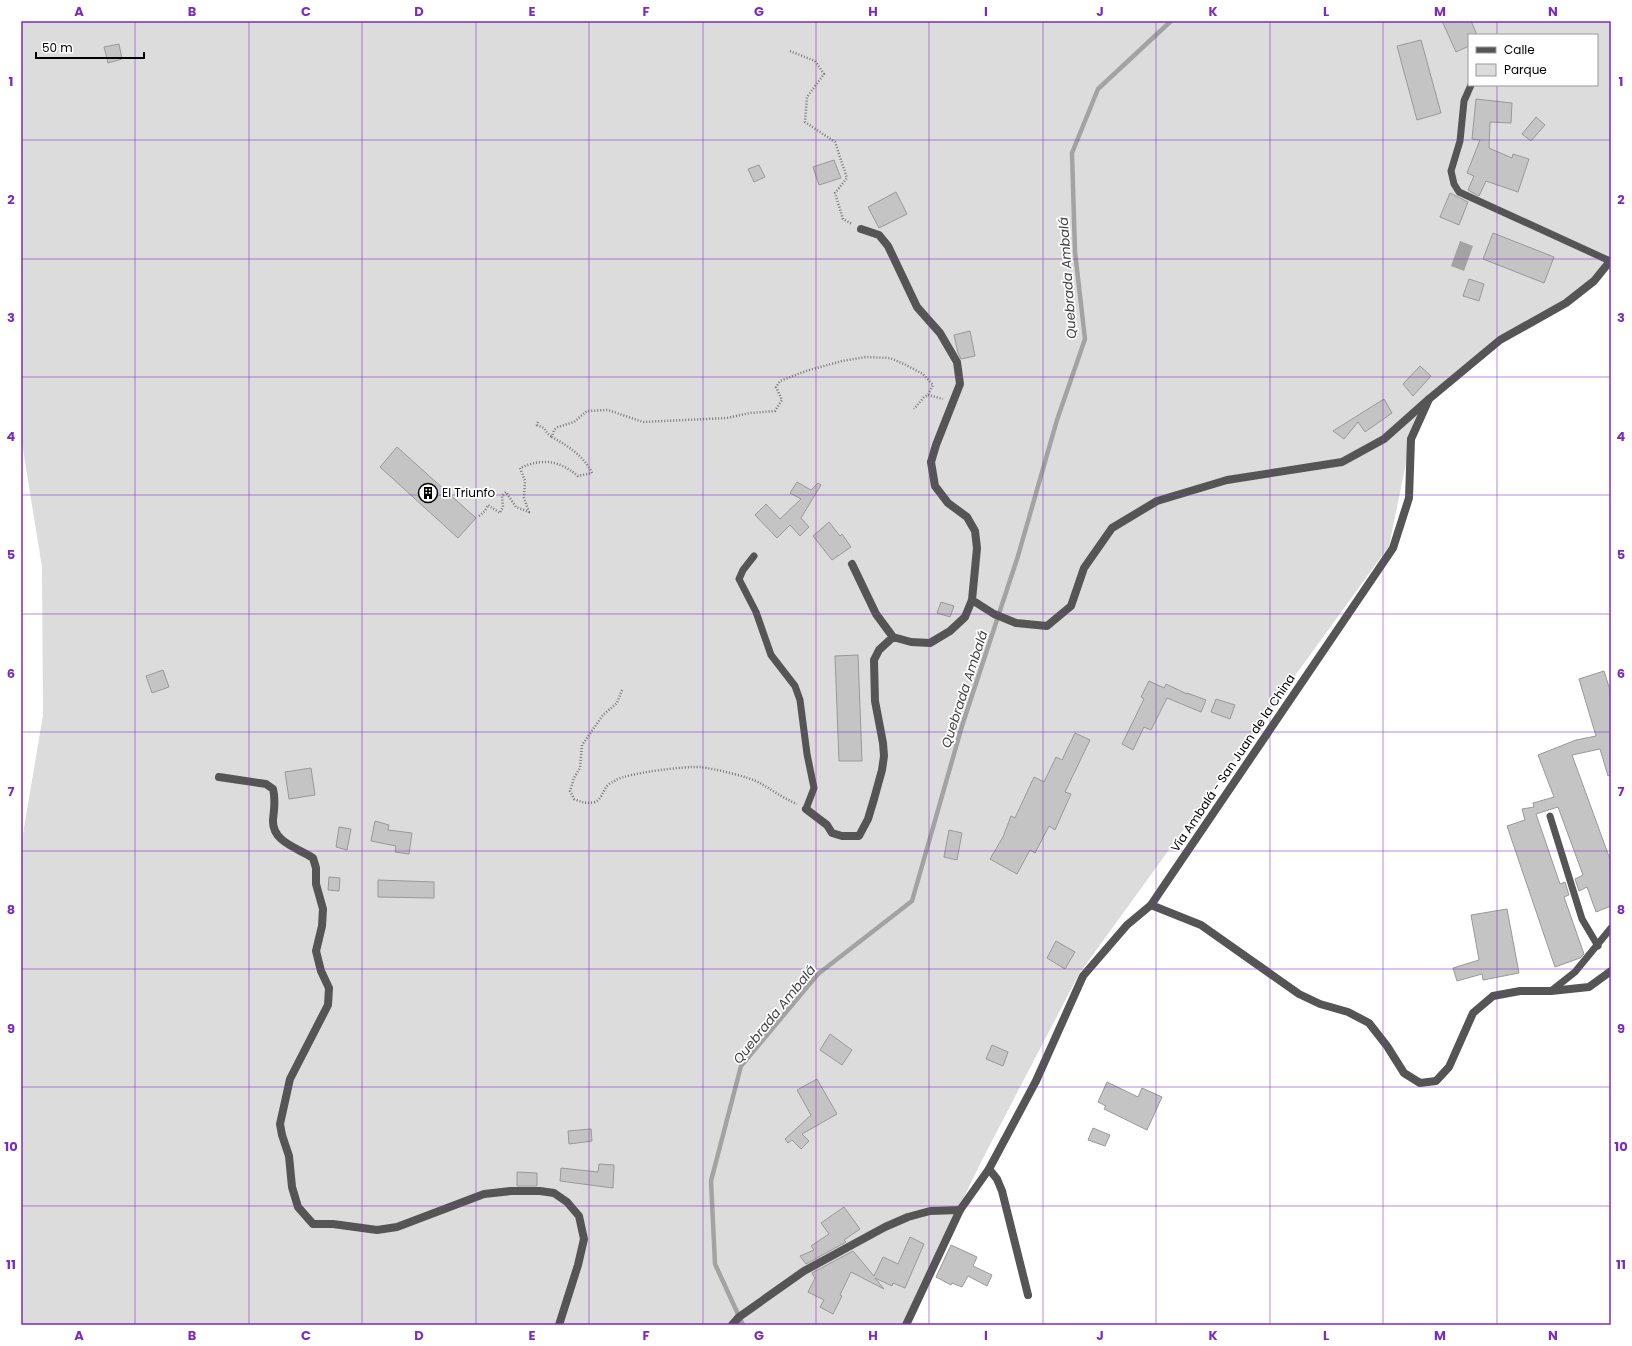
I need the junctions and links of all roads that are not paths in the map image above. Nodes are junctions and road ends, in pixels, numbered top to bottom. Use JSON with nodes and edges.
{"nodes":[{"id":1,"x":1471,"y":86,"type":"edge"},
{"id":2,"x":861,"y":229,"type":"road end"},
{"id":3,"x":1611,"y":261,"type":"edge"},
{"id":4,"x":1429,"y":399,"type":"junction"},
{"id":5,"x":754,"y":556,"type":"dead end"},
{"id":6,"x":852,"y":564,"type":"dead end"},
{"id":7,"x":972,"y":600,"type":"junction"},
{"id":8,"x":893,"y":637,"type":"junction"},
{"id":9,"x":219,"y":777,"type":"dead end"},
{"id":10,"x":806,"y":809,"type":"joint"},
{"id":11,"x":1550,"y":816,"type":"dead end"},
{"id":12,"x":1151,"y":905,"type":"junction"},
{"id":13,"x":1611,"y":928,"type":"edge"},
{"id":14,"x":1598,"y":946,"type":"junction"},
{"id":15,"x":1611,"y":971,"type":"edge"},
{"id":16,"x":1551,"y":991,"type":"junction"},
{"id":17,"x":989,"y":1169,"type":"junction"},
{"id":18,"x":960,"y":1210,"type":"junction"},
{"id":19,"x":1028,"y":1295,"type":"dead end"},
{"id":20,"x":559,"y":1325,"type":"edge"},
{"id":21,"x":732,"y":1325,"type":"edge"},
{"id":22,"x":906,"y":1325,"type":"edge"}],
"edges":[{"from":1,"to":3,"type":"lane"},
{"from":2,"to":7,"type":"street"},
{"from":3,"to":4,"type":"street","name":"Vía Ambalá - San Juan de la China"},
{"from":4,"to":7,"type":"street"},
{"from":4,"to":12,"type":"street","name":"Vía Ambalá - San Juan de la China"},
{"from":5,"to":10,"type":"lane"},
{"from":6,"to":8,"type":"street"},
{"from":7,"to":8,"type":"street"},
{"from":8,"to":10,"type":"street"},
{"from":9,"to":20,"type":"street"},
{"from":11,"to":14,"type":"lane"},
{"from":12,"to":16,"type":"street"},
{"from":12,"to":17,"type":"street","name":"Vía Ambalá - San Juan de la China"},
{"from":13,"to":14,"type":"lane"},
{"from":14,"to":16,"type":"lane"},
{"from":15,"to":16,"type":"street"},
{"from":17,"to":18,"type":"street","name":"Vía Ambalá - San Juan de la China"},
{"from":17,"to":19,"type":"street"},
{"from":18,"to":21,"type":"street"},
{"from":18,"to":22,"type":"street","name":"Vía Ambalá - San Juan de la China"}]}
